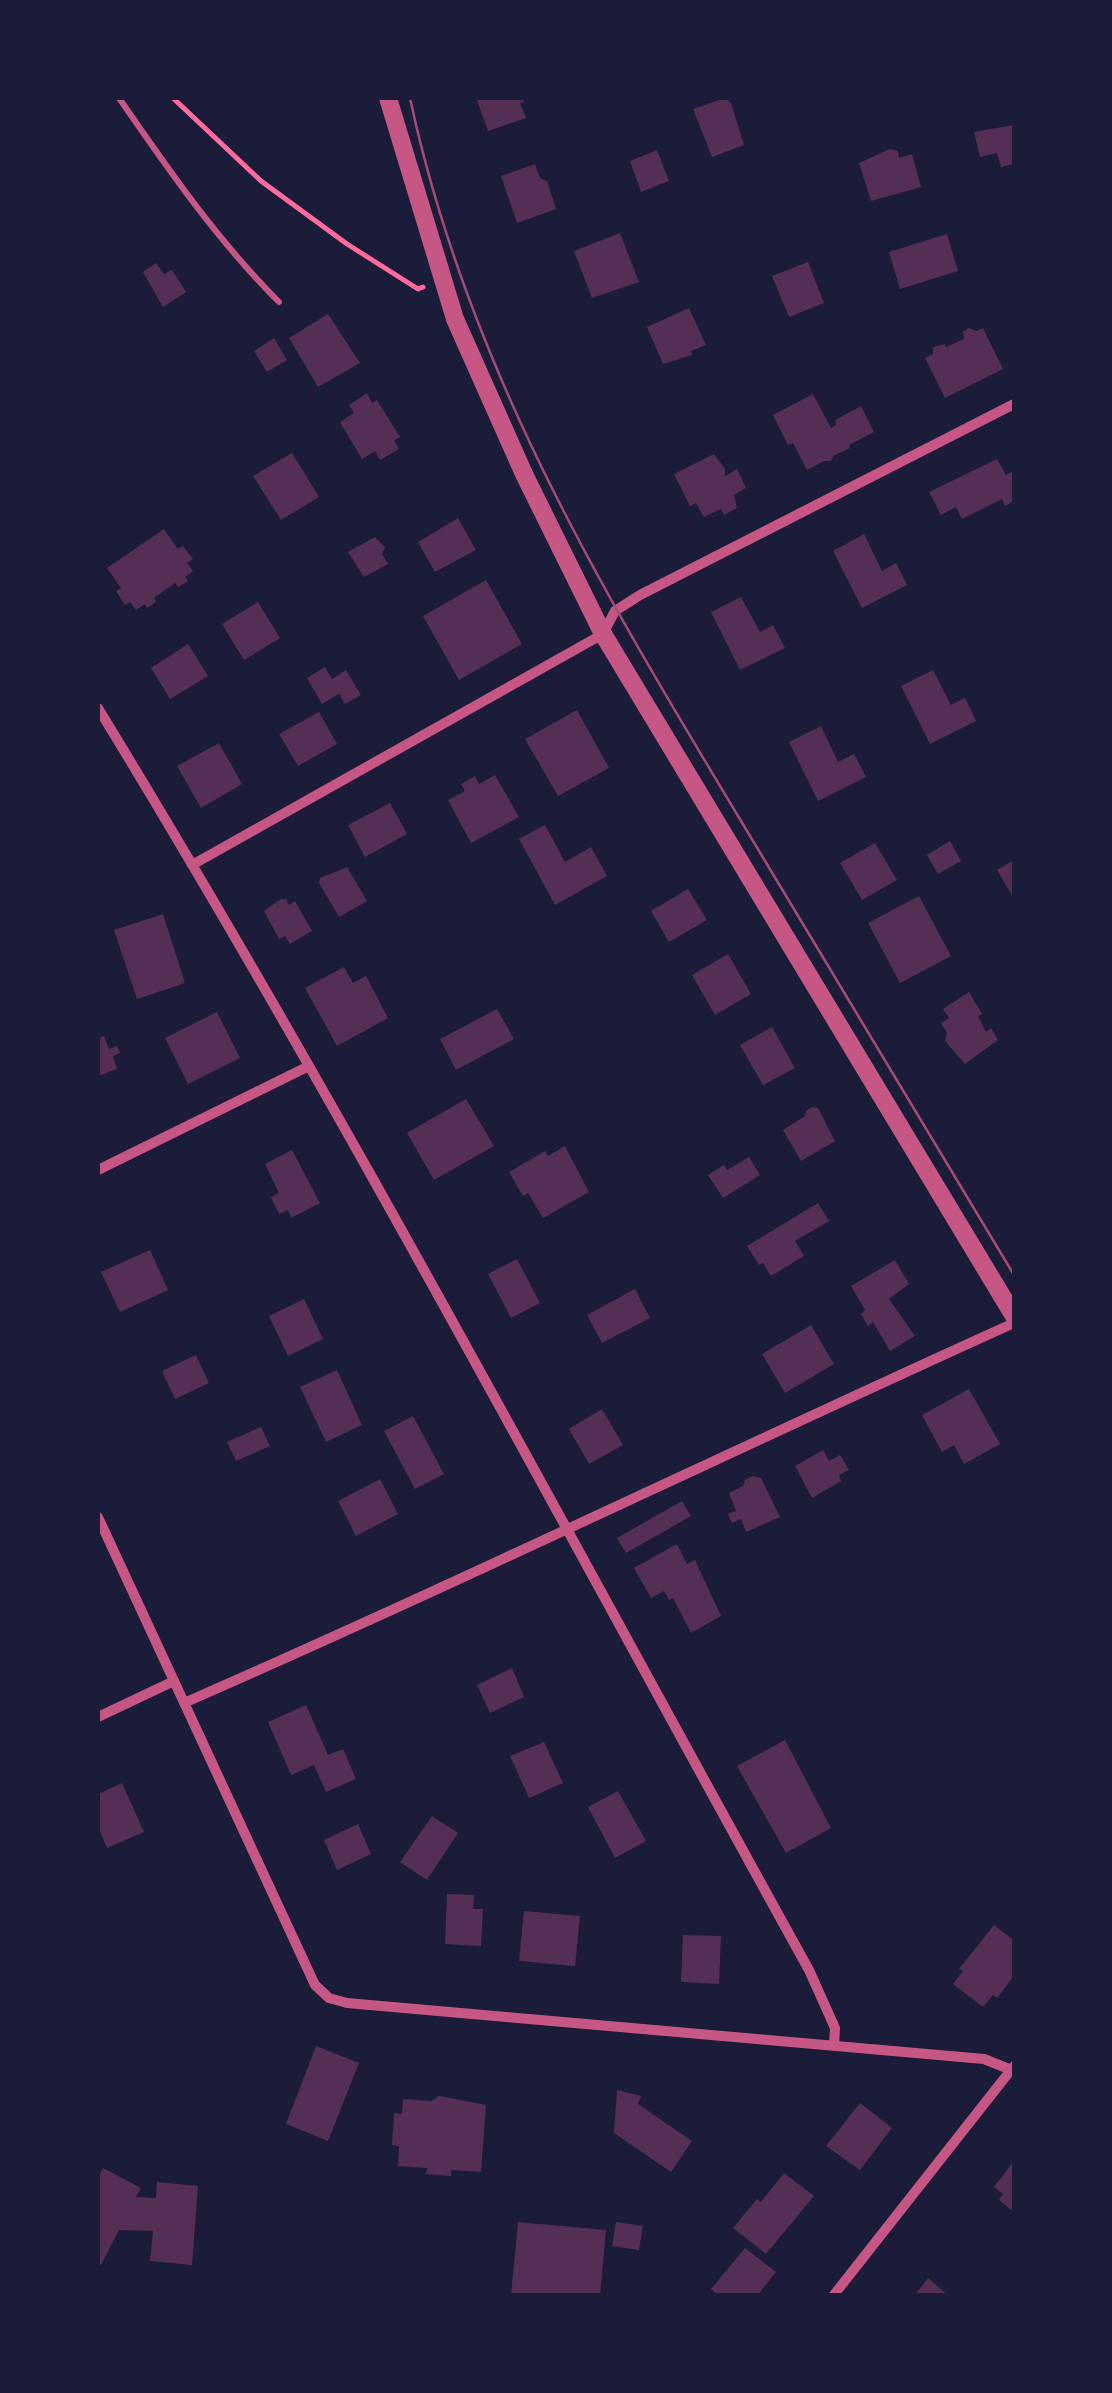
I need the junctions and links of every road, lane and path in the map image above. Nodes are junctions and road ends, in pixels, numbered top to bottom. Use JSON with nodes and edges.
{"nodes":[{"id":1,"x":119,"y":98,"type":"edge"},
{"id":2,"x":173,"y":98,"type":"edge"},
{"id":3,"x":388,"y":98,"type":"edge"},
{"id":4,"x":443,"y":280,"type":"junction"},
{"id":5,"x":279,"y":302,"type":"dead end"},
{"id":6,"x":1014,"y":404,"type":"edge"},
{"id":7,"x":602,"y":634,"type":"junction"},
{"id":8,"x":98,"y":708,"type":"edge"},
{"id":9,"x":192,"y":865,"type":"junction"},
{"id":10,"x":307,"y":1067,"type":"junction"},
{"id":11,"x":98,"y":1170,"type":"edge"},
{"id":12,"x":1014,"y":1319,"type":"edge"},
{"id":13,"x":98,"y":1518,"type":"edge"},
{"id":14,"x":567,"y":1529,"type":"junction"},
{"id":15,"x":174,"y":1681,"type":"junction"},
{"id":16,"x":184,"y":1704,"type":"junction"},
{"id":17,"x":98,"y":1717,"type":"edge"},
{"id":18,"x":834,"y":2046,"type":"junction"},
{"id":19,"x":1014,"y":2069,"type":"edge"},
{"id":20,"x":834,"y":2296,"type":"edge"}],
"edges":[{"from":1,"to":5,"type":"lane"},
{"from":2,"to":4,"type":"path"},
{"from":3,"to":4,"type":"street"},
{"from":4,"to":7,"type":"street"},
{"from":6,"to":7,"type":"street"},
{"from":7,"to":9,"type":"street"},
{"from":7,"to":12,"type":"street"},
{"from":8,"to":9,"type":"street"},
{"from":9,"to":10,"type":"street"},
{"from":10,"to":11,"type":"street"},
{"from":10,"to":14,"type":"street"},
{"from":12,"to":14,"type":"street"},
{"from":13,"to":15,"type":"street"},
{"from":14,"to":16,"type":"street"},
{"from":14,"to":18,"type":"street"},
{"from":15,"to":16,"type":"street"},
{"from":15,"to":17,"type":"street"},
{"from":16,"to":18,"type":"street"},
{"from":18,"to":19,"type":"street"},
{"from":19,"to":20,"type":"street"}]}
